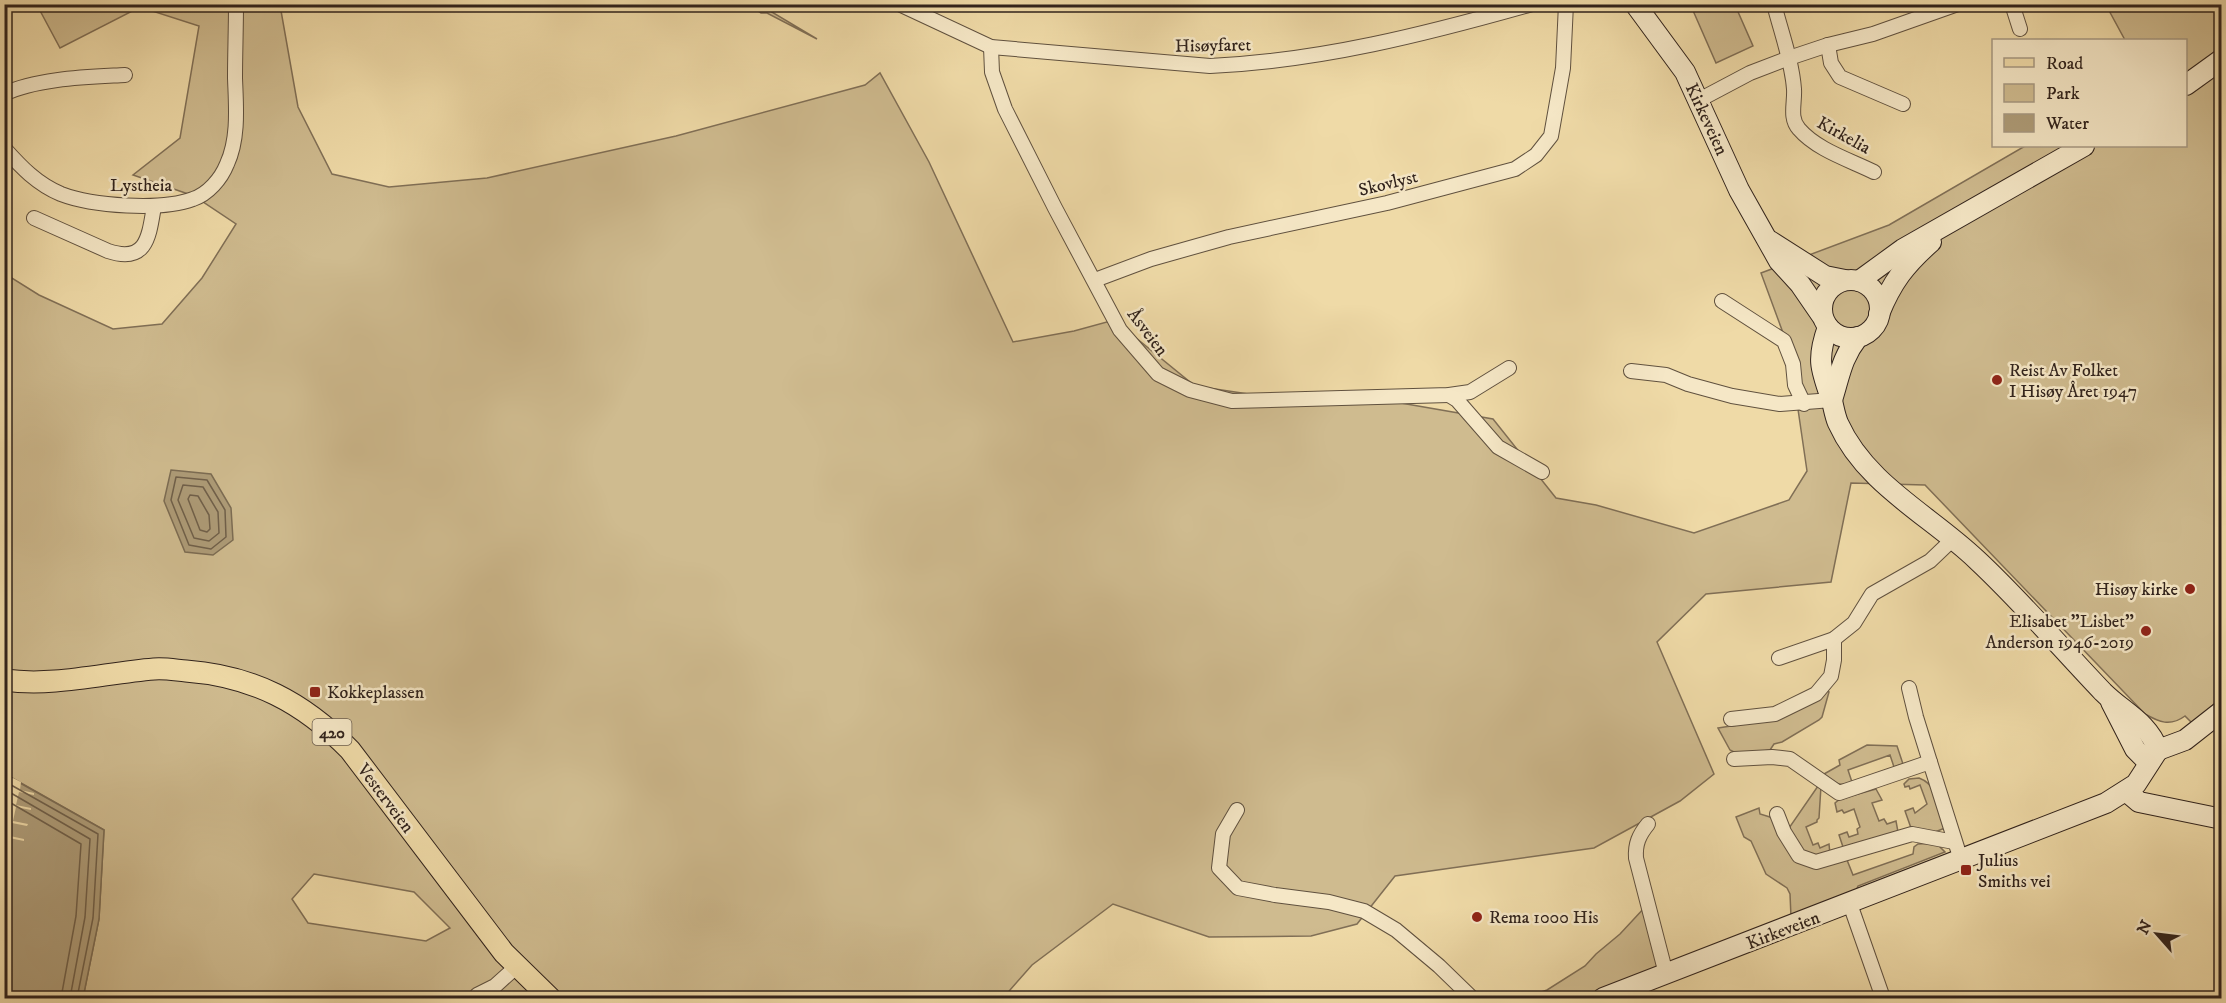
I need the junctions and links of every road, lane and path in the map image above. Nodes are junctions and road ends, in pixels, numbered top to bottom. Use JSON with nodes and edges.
{"nodes":[{"id":1,"x":236,"y":4,"type":"edge"},
{"id":2,"x":899,"y":4,"type":"edge"},
{"id":3,"x":1532,"y":4,"type":"edge"},
{"id":4,"x":1566,"y":4,"type":"edge"},
{"id":5,"x":1635,"y":4,"type":"edge"},
{"id":6,"x":1774,"y":4,"type":"edge"},
{"id":7,"x":1958,"y":4,"type":"edge"},
{"id":8,"x":2012,"y":4,"type":"edge"},
{"id":9,"x":2020,"y":30,"type":"dead end"},
{"id":10,"x":1828,"y":45,"type":"junction"},
{"id":11,"x":991,"y":47,"type":"junction"},
{"id":12,"x":1789,"y":58,"type":"junction"},
{"id":13,"x":2222,"y":59,"type":"edge"},
{"id":14,"x":125,"y":75,"type":"dead end"},
{"id":15,"x":2187,"y":84,"type":"edge"},
{"id":16,"x":4,"y":94,"type":"edge"},
{"id":17,"x":1699,"y":100,"type":"junction"},
{"id":18,"x":1903,"y":104,"type":"dead end"},
{"id":19,"x":2082,"y":147,"type":"edge"},
{"id":20,"x":4,"y":148,"type":"edge"},
{"id":21,"x":1874,"y":172,"type":"dead end"},
{"id":22,"x":154,"y":206,"type":"junction"},
{"id":23,"x":1962,"y":214,"type":"junction"},
{"id":24,"x":34,"y":218,"type":"dead end"},
{"id":25,"x":1768,"y":240,"type":"junction"},
{"id":26,"x":1095,"y":280,"type":"junction"},
{"id":27,"x":1852,"y":280,"type":"junction"},
{"id":28,"x":1722,"y":300,"type":"dead end"},
{"id":29,"x":1879,"y":314,"type":"junction"},
{"id":30,"x":1825,"y":321,"type":"junction"},
{"id":31,"x":1858,"y":337,"type":"junction"},
{"id":32,"x":1509,"y":368,"type":"dead end"},
{"id":33,"x":1631,"y":370,"type":"dead end"},
{"id":34,"x":1449,"y":395,"type":"junction"},
{"id":35,"x":1832,"y":400,"type":"junction"},
{"id":36,"x":1804,"y":404,"type":"junction"},
{"id":37,"x":1542,"y":471,"type":"dead end"},
{"id":38,"x":1952,"y":540,"type":"junction"},
{"id":39,"x":1834,"y":639,"type":"junction"},
{"id":40,"x":1779,"y":658,"type":"dead end"},
{"id":41,"x":4,"y":680,"type":"edge"},
{"id":42,"x":1909,"y":688,"type":"dead end"},
{"id":43,"x":2222,"y":711,"type":"edge"},
{"id":44,"x":1731,"y":719,"type":"dead end"},
{"id":45,"x":2154,"y":757,"type":"junction"},
{"id":46,"x":1734,"y":759,"type":"dead end"},
{"id":47,"x":1930,"y":762,"type":"junction"},
{"id":48,"x":2126,"y":791,"type":"junction"},
{"id":49,"x":1236,"y":810,"type":"dead end"},
{"id":50,"x":1777,"y":814,"type":"dead end"},
{"id":51,"x":2222,"y":819,"type":"edge"},
{"id":52,"x":1648,"y":824,"type":"dead end"},
{"id":53,"x":1958,"y":851,"type":"junction"},
{"id":54,"x":1850,"y":904,"type":"junction"},
{"id":55,"x":516,"y":967,"type":"junction"},
{"id":56,"x":1666,"y":974,"type":"junction"},
{"id":57,"x":477,"y":995,"type":"dead end"},
{"id":58,"x":550,"y":999,"type":"edge"},
{"id":59,"x":1472,"y":999,"type":"edge"},
{"id":60,"x":1604,"y":999,"type":"edge"},
{"id":61,"x":1883,"y":999,"type":"edge"}],
"edges":[{"from":1,"to":22,"type":"street","name":"Lystheia"},
{"from":2,"to":11,"type":"street","name":"Hisøyfaret"},
{"from":3,"to":11,"type":"street","name":"Hisøyfaret"},
{"from":4,"to":26,"type":"street","name":"Skovlyst"},
{"from":5,"to":17,"type":"main road","name":"Kirkeveien"},
{"from":6,"to":12,"type":"street","name":"Kirkelia"},
{"from":7,"to":10,"type":"street"},
{"from":8,"to":9,"type":"street"},
{"from":10,"to":12,"type":"street"},
{"from":10,"to":18,"type":"street"},
{"from":11,"to":26,"type":"street","name":"Åsveien"},
{"from":12,"to":17,"type":"street"},
{"from":12,"to":21,"type":"street","name":"Kirkelia"},
{"from":13,"to":15,"type":"main road"},
{"from":14,"to":16,"type":"street"},
{"from":17,"to":25,"type":"main road","name":"Kirkeveien"},
{"from":19,"to":23,"type":"main road"},
{"from":20,"to":22,"type":"street","name":"Lystheia"},
{"from":22,"to":24,"type":"street"},
{"from":23,"to":27,"type":"main road"},
{"from":23,"to":29,"type":"main road"},
{"from":25,"to":27,"type":"main road","name":"Kirkeveien"},
{"from":25,"to":30,"type":"main road","name":"Kirkeveien"},
{"from":26,"to":34,"type":"street","name":"Åsveien"},
{"from":27,"to":29,"type":"main road"},
{"from":27,"to":30,"type":"main road"},
{"from":28,"to":36,"type":"street"},
{"from":29,"to":31,"type":"main road"},
{"from":30,"to":31,"type":"main road"},
{"from":30,"to":35,"type":"main road"},
{"from":31,"to":35,"type":"main road"},
{"from":32,"to":34,"type":"street","name":"Åsveien"},
{"from":33,"to":36,"type":"street"},
{"from":34,"to":37,"type":"street"},
{"from":35,"to":36,"type":"street"},
{"from":35,"to":38,"type":"main road"},
{"from":38,"to":39,"type":"street"},
{"from":38,"to":45,"type":"main road"},
{"from":39,"to":40,"type":"street"},
{"from":39,"to":44,"type":"street"},
{"from":41,"to":55,"type":"main road","name":"Vesterveien","number":"420"},
{"from":42,"to":47,"type":"street"},
{"from":43,"to":45,"type":"main road"},
{"from":45,"to":48,"type":"main road","name":"Kirkeveien"},
{"from":46,"to":47,"type":"street"},
{"from":47,"to":53,"type":"street"},
{"from":48,"to":51,"type":"main road"},
{"from":48,"to":53,"type":"main road","name":"Kirkeveien"},
{"from":49,"to":59,"type":"street"},
{"from":50,"to":53,"type":"street"},
{"from":52,"to":56,"type":"street"},
{"from":53,"to":54,"type":"main road","name":"Kirkeveien"},
{"from":54,"to":56,"type":"main road","name":"Kirkeveien"},
{"from":54,"to":61,"type":"street"},
{"from":55,"to":57,"type":"street"},
{"from":55,"to":58,"type":"main road","name":"Vesterveien","number":"420"},
{"from":56,"to":60,"type":"main road","name":"Kirkeveien"}]}
